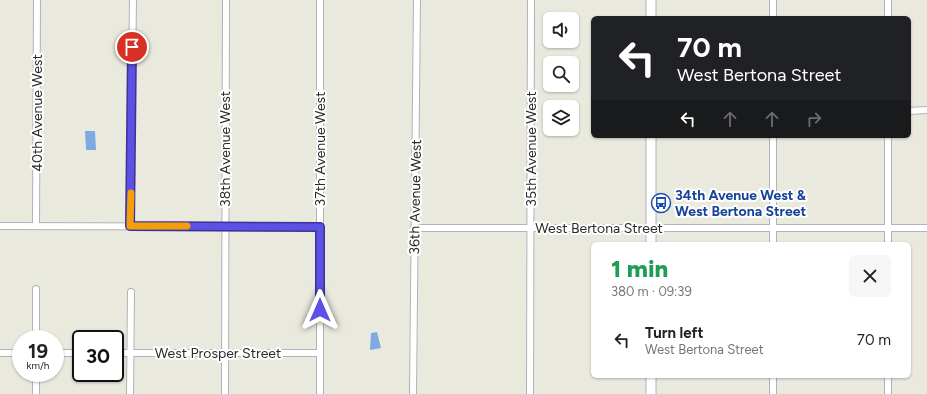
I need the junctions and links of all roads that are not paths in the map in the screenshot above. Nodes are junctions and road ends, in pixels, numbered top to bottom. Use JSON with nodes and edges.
{"nodes":[{"id":1,"x":37,"y":0,"type":"edge"},
{"id":2,"x":133,"y":0,"type":"edge"},
{"id":3,"x":226,"y":0,"type":"edge"},
{"id":4,"x":320,"y":0,"type":"edge"},
{"id":5,"x":417,"y":0,"type":"edge"},
{"id":6,"x":531,"y":0,"type":"edge"},
{"id":7,"x":651,"y":0,"type":"edge"},
{"id":8,"x":772,"y":0,"type":"edge"},
{"id":9,"x":888,"y":0,"type":"edge"},
{"id":10,"x":651,"y":16,"type":"edge"},
{"id":11,"x":773,"y":16,"type":"edge"},
{"id":12,"x":888,"y":16,"type":"edge"},
{"id":13,"x":911,"y":110,"type":"edge"},
{"id":14,"x":927,"y":110,"type":"edge"},
{"id":15,"x":651,"y":138,"type":"edge"},
{"id":16,"x":773,"y":138,"type":"edge"},
{"id":17,"x":888,"y":138,"type":"edge"},
{"id":18,"x":0,"y":226,"type":"edge"},
{"id":19,"x":36,"y":226,"type":"junction"},
{"id":20,"x":130,"y":226,"type":"junction"},
{"id":21,"x":225,"y":227,"type":"junction"},
{"id":22,"x":320,"y":227,"type":"junction"},
{"id":23,"x":414,"y":228,"type":"junction"},
{"id":24,"x":530,"y":228,"type":"junction"},
{"id":25,"x":651,"y":228,"type":"junction"},
{"id":26,"x":773,"y":228,"type":"junction"},
{"id":27,"x":888,"y":228,"type":"junction"},
{"id":28,"x":927,"y":228,"type":"edge"},
{"id":29,"x":651,"y":242,"type":"edge"},
{"id":30,"x":773,"y":242,"type":"edge"},
{"id":31,"x":888,"y":242,"type":"edge"},
{"id":32,"x":36,"y":289,"type":"dead end"},
{"id":33,"x":130,"y":292,"type":"dead end"},
{"id":34,"x":36,"y":330,"type":"edge"},
{"id":35,"x":0,"y":353,"type":"edge"},
{"id":36,"x":12,"y":353,"type":"edge"},
{"id":37,"x":124,"y":353,"type":"edge"},
{"id":38,"x":130,"y":353,"type":"junction"},
{"id":39,"x":225,"y":353,"type":"junction"},
{"id":40,"x":320,"y":353,"type":"junction"},
{"id":41,"x":651,"y":378,"type":"edge"},
{"id":42,"x":773,"y":378,"type":"edge"},
{"id":43,"x":888,"y":378,"type":"edge"},
{"id":44,"x":36,"y":382,"type":"edge"},
{"id":45,"x":36,"y":394,"type":"edge"},
{"id":46,"x":130,"y":394,"type":"edge"},
{"id":47,"x":225,"y":394,"type":"edge"},
{"id":48,"x":320,"y":394,"type":"edge"},
{"id":49,"x":413,"y":394,"type":"edge"},
{"id":50,"x":530,"y":394,"type":"edge"},
{"id":51,"x":651,"y":394,"type":"edge"},
{"id":52,"x":772,"y":394,"type":"edge"},
{"id":53,"x":888,"y":394,"type":"edge"}],
"edges":[{"from":1,"to":19,"type":"street","name":"40th Avenue West"},
{"from":2,"to":20,"type":"street"},
{"from":3,"to":21,"type":"street","name":"38th Avenue West"},
{"from":4,"to":22,"type":"street","name":"37th Avenue West"},
{"from":5,"to":23,"type":"street","name":"36th Avenue West"},
{"from":6,"to":24,"type":"street","name":"35th Avenue West"},
{"from":7,"to":10,"type":"street"},
{"from":8,"to":11,"type":"street"},
{"from":9,"to":12,"type":"street"},
{"from":13,"to":14,"type":"street"},
{"from":15,"to":25,"type":"street"},
{"from":16,"to":26,"type":"street"},
{"from":17,"to":27,"type":"street"},
{"from":18,"to":19,"type":"street"},
{"from":19,"to":20,"type":"street"},
{"from":20,"to":21,"type":"street"},
{"from":21,"to":22,"type":"street"},
{"from":21,"to":39,"type":"street","name":"38th Avenue West"},
{"from":22,"to":40,"type":"street","name":"37th Avenue West"},
{"from":23,"to":24,"type":"street","name":"West Bertona Street"},
{"from":23,"to":49,"type":"street","name":"36th Avenue West"},
{"from":24,"to":25,"type":"street","name":"West Bertona Street"},
{"from":24,"to":50,"type":"street","name":"35th Avenue West"},
{"from":25,"to":26,"type":"street","name":"West Bertona Street"},
{"from":25,"to":29,"type":"street"},
{"from":26,"to":27,"type":"street","name":"West Bertona Street"},
{"from":26,"to":30,"type":"street"},
{"from":27,"to":28,"type":"street","name":"West Bertona Street"},
{"from":27,"to":31,"type":"street"},
{"from":32,"to":34,"type":"street"},
{"from":33,"to":38,"type":"street"},
{"from":35,"to":36,"type":"street"},
{"from":37,"to":38,"type":"street","name":"West Prosper Street"},
{"from":38,"to":39,"type":"street","name":"West Prosper Street"},
{"from":38,"to":46,"type":"street"},
{"from":39,"to":40,"type":"street","name":"West Prosper Street"},
{"from":39,"to":47,"type":"street","name":"38th Avenue West"},
{"from":40,"to":48,"type":"street","name":"37th Avenue West"},
{"from":41,"to":51,"type":"street"},
{"from":42,"to":52,"type":"street"},
{"from":43,"to":53,"type":"street"},
{"from":44,"to":45,"type":"street"}]}
